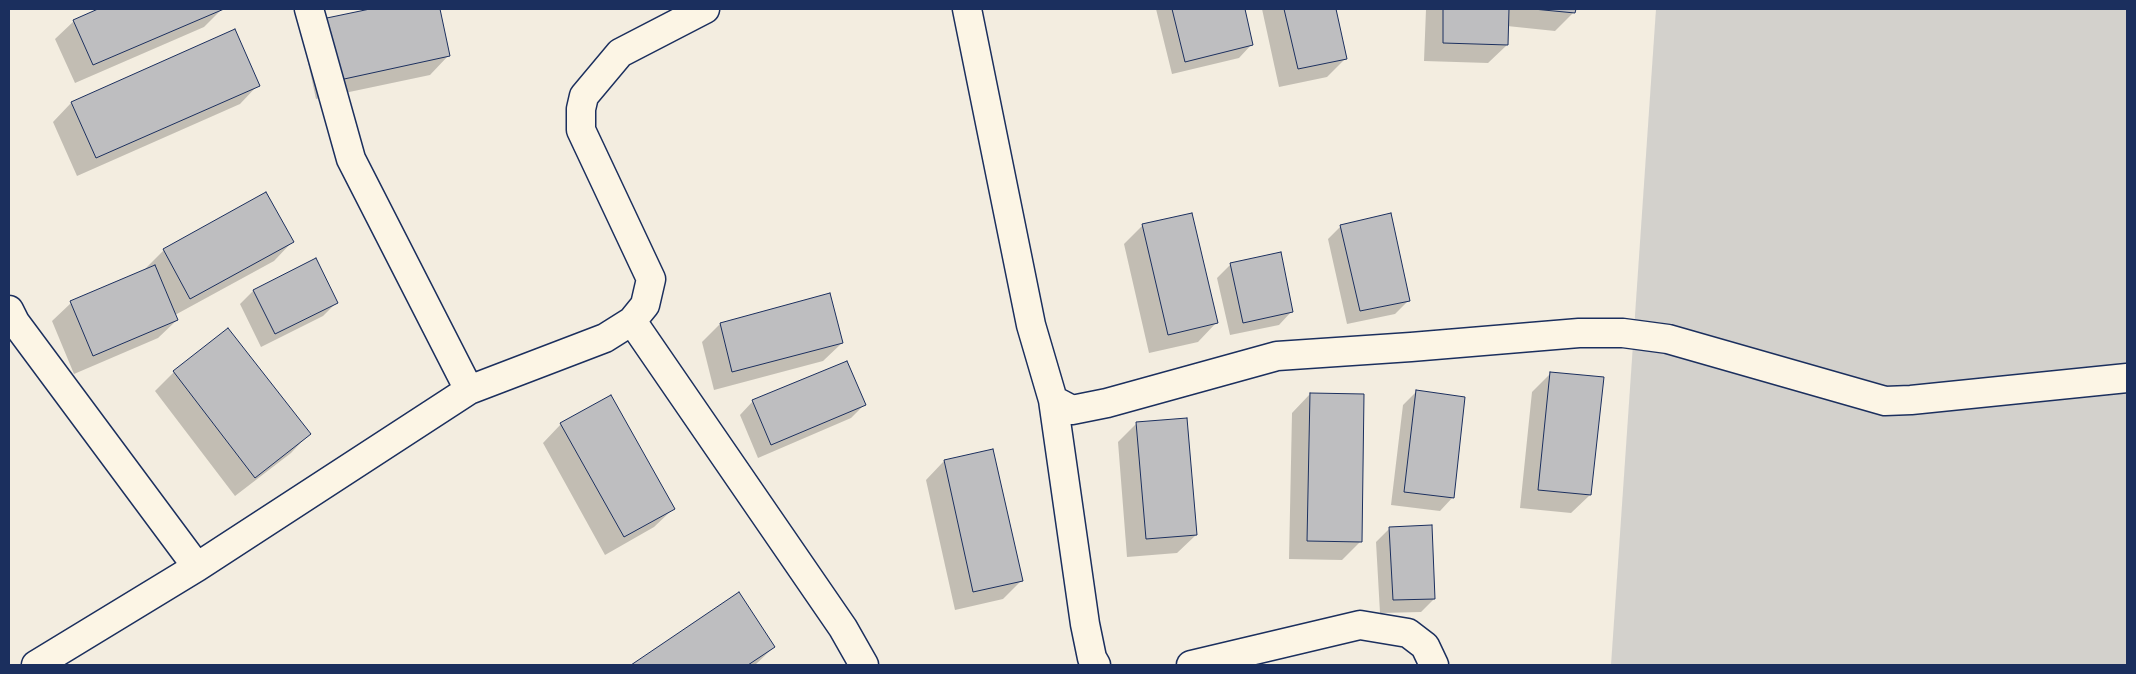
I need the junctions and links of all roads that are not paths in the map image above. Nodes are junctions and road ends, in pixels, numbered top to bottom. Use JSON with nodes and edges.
{"nodes":[{"id":1,"x":309,"y":9,"type":"edge"},
{"id":2,"x":705,"y":9,"type":"edge"},
{"id":3,"x":967,"y":9,"type":"edge"},
{"id":4,"x":9,"y":310,"type":"edge"},
{"id":5,"x":632,"y":321,"type":"junction"},
{"id":6,"x":2127,"y":378,"type":"edge"},
{"id":7,"x":469,"y":390,"type":"junction"},
{"id":8,"x":1053,"y":400,"type":"junction"},
{"id":9,"x":197,"y":567,"type":"junction"},
{"id":10,"x":36,"y":665,"type":"edge"},
{"id":11,"x":864,"y":665,"type":"edge"},
{"id":12,"x":1096,"y":665,"type":"edge"},
{"id":13,"x":1191,"y":665,"type":"edge"},
{"id":14,"x":1434,"y":665,"type":"edge"}],
"edges":[{"from":1,"to":7,"type":"street"},
{"from":2,"to":5,"type":"street"},
{"from":3,"to":8,"type":"street"},
{"from":4,"to":9,"type":"street"},
{"from":5,"to":7,"type":"street"},
{"from":5,"to":11,"type":"street"},
{"from":6,"to":8,"type":"street"},
{"from":7,"to":9,"type":"street"},
{"from":8,"to":12,"type":"street"},
{"from":9,"to":10,"type":"street"},
{"from":13,"to":14,"type":"street"}]}
